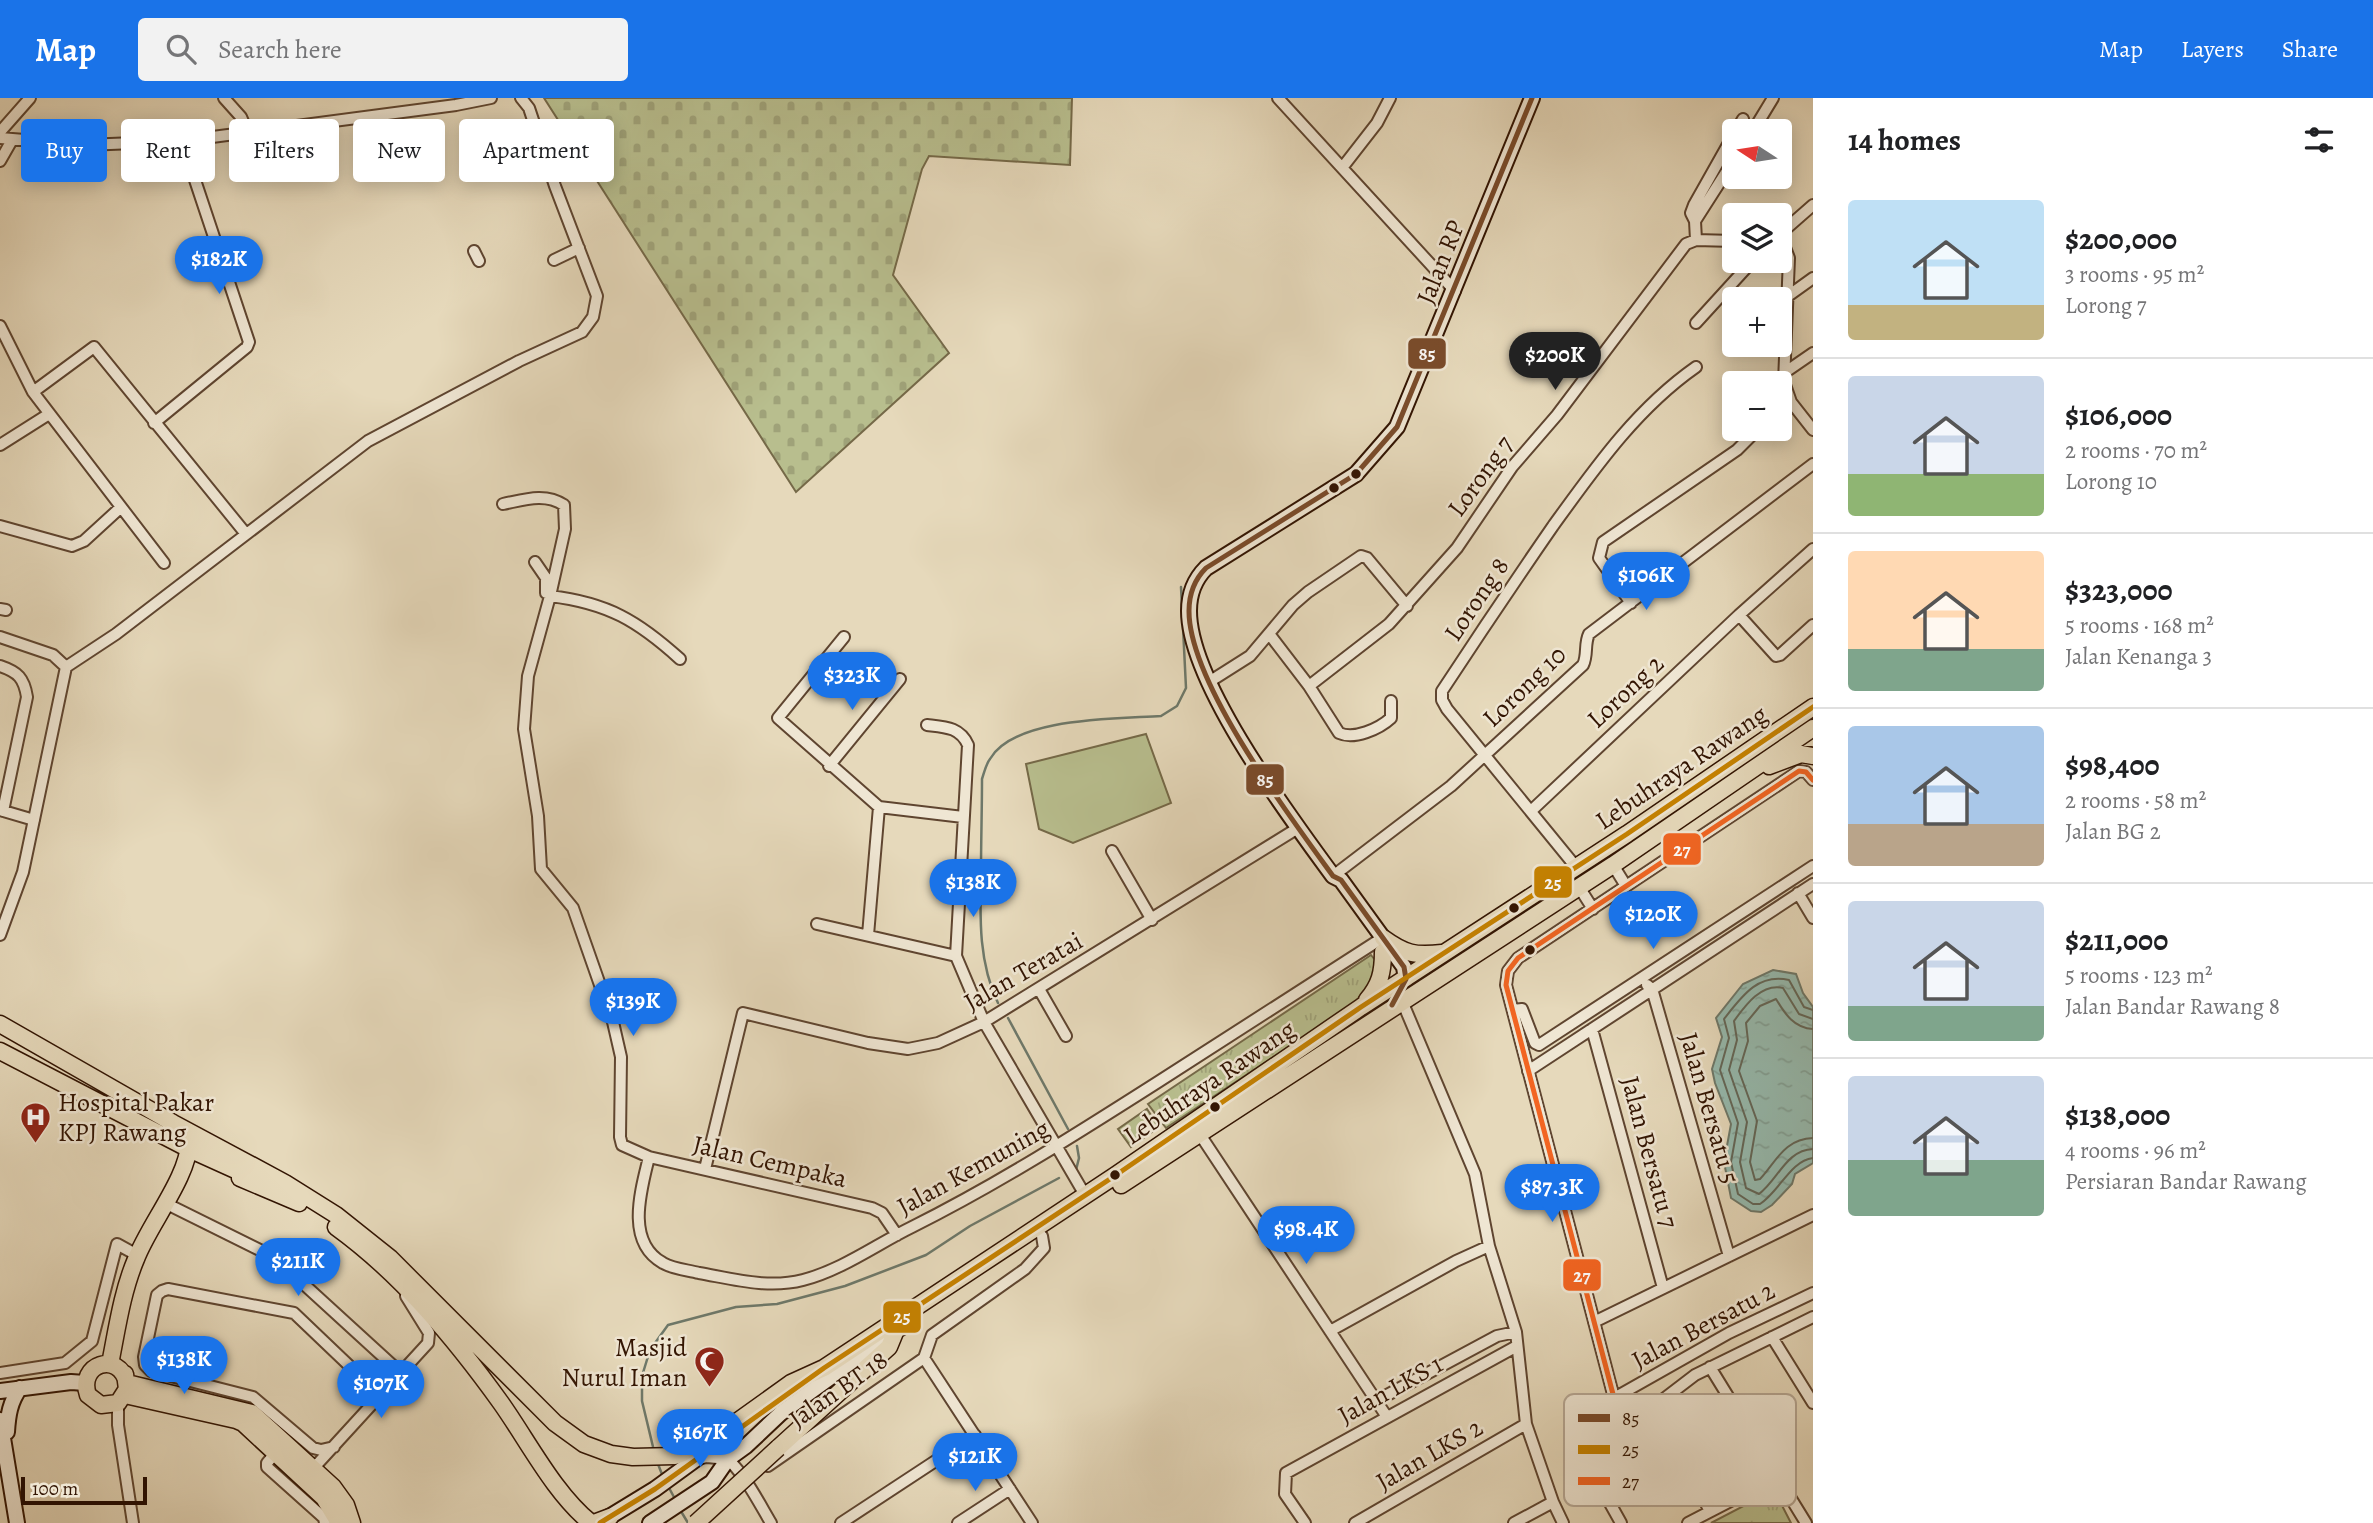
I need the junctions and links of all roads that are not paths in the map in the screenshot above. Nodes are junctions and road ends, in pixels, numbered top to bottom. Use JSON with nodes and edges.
{"nodes":[{"id":1,"x":30,"y":98,"type":"edge"},
{"id":2,"x":224,"y":98,"type":"edge"},
{"id":3,"x":491,"y":98,"type":"edge"},
{"id":4,"x":521,"y":98,"type":"edge"},
{"id":5,"x":1278,"y":98,"type":"edge"},
{"id":6,"x":1390,"y":98,"type":"edge"},
{"id":7,"x":1532,"y":98,"type":"edge"},
{"id":8,"x":1773,"y":98,"type":"edge"},
{"id":9,"x":242,"y":119,"type":"edge"},
{"id":10,"x":1760,"y":119,"type":"edge"},
{"id":11,"x":339,"y":120,"type":"edge"},
{"id":12,"x":0,"y":132,"type":"edge"},
{"id":13,"x":6,"y":139,"type":"edge"},
{"id":14,"x":121,"y":144,"type":"edge"},
{"id":15,"x":1722,"y":155,"type":"edge"},
{"id":16,"x":0,"y":161,"type":"edge"},
{"id":17,"x":1342,"y":168,"type":"junction"},
{"id":18,"x":1722,"y":178,"type":"edge"},
{"id":19,"x":196,"y":182,"type":"edge"},
{"id":20,"x":1813,"y":205,"type":"edge"},
{"id":21,"x":1695,"y":220,"type":"junction"},
{"id":22,"x":1792,"y":223,"type":"edge"},
{"id":23,"x":1696,"y":240,"type":"junction"},
{"id":24,"x":1722,"y":241,"type":"edge"},
{"id":25,"x":579,"y":248,"type":"junction"},
{"id":26,"x":554,"y":260,"type":"dead end"},
{"id":27,"x":1742,"y":273,"type":"edge"},
{"id":28,"x":1813,"y":278,"type":"edge"},
{"id":29,"x":1455,"y":291,"type":"junction"},
{"id":30,"x":1792,"y":293,"type":"edge"},
{"id":31,"x":1696,"y":323,"type":"dead end"},
{"id":32,"x":0,"y":327,"type":"edge"},
{"id":33,"x":3,"y":342,"type":"edge"},
{"id":34,"x":1813,"y":353,"type":"edge"},
{"id":35,"x":1696,"y":367,"type":"dead end"},
{"id":36,"x":1787,"y":371,"type":"edge"},
{"id":37,"x":33,"y":392,"type":"junction"},
{"id":38,"x":1792,"y":403,"type":"edge"},
{"id":39,"x":48,"y":414,"type":"junction"},
{"id":40,"x":155,"y":423,"type":"junction"},
{"id":41,"x":1813,"y":430,"type":"edge"},
{"id":42,"x":1746,"y":441,"type":"edge"},
{"id":43,"x":0,"y":445,"type":"edge"},
{"id":44,"x":1813,"y":464,"type":"edge"},
{"id":45,"x":503,"y":504,"type":"dead end"},
{"id":46,"x":120,"y":508,"type":"junction"},
{"id":47,"x":0,"y":526,"type":"edge"},
{"id":48,"x":246,"y":534,"type":"junction"},
{"id":49,"x":1813,"y":549,"type":"edge"},
{"id":50,"x":535,"y":562,"type":"dead end"},
{"id":51,"x":164,"y":563,"type":"dead end"},
{"id":52,"x":549,"y":599,"type":"junction"},
{"id":53,"x":1631,"y":603,"type":"junction"},
{"id":54,"x":1406,"y":606,"type":"junction"},
{"id":55,"x":1739,"y":615,"type":"junction"},
{"id":56,"x":1813,"y":625,"type":"edge"},
{"id":57,"x":1270,"y":635,"type":"junction"},
{"id":58,"x":0,"y":637,"type":"edge"},
{"id":59,"x":844,"y":637,"type":"dead end"},
{"id":60,"x":680,"y":659,"type":"dead end"},
{"id":61,"x":0,"y":666,"type":"edge"},
{"id":62,"x":66,"y":667,"type":"junction"},
{"id":63,"x":900,"y":678,"type":"dead end"},
{"id":64,"x":1209,"y":682,"type":"junction"},
{"id":65,"x":1309,"y":686,"type":"junction"},
{"id":66,"x":1391,"y":701,"type":"dead end"},
{"id":67,"x":1813,"y":707,"type":"edge"},
{"id":68,"x":927,"y":725,"type":"dead end"},
{"id":69,"x":1812,"y":730,"type":"edge"},
{"id":70,"x":1776,"y":732,"type":"junction"},
{"id":71,"x":1485,"y":755,"type":"junction"},
{"id":72,"x":1813,"y":756,"type":"edge"},
{"id":73,"x":830,"y":766,"type":"junction"},
{"id":74,"x":1743,"y":778,"type":"junction"},
{"id":75,"x":1813,"y":780,"type":"edge"},
{"id":76,"x":879,"y":807,"type":"junction"},
{"id":77,"x":2,"y":811,"type":"edge"},
{"id":78,"x":1531,"y":811,"type":"junction"},
{"id":79,"x":963,"y":817,"type":"junction"},
{"id":80,"x":34,"y":820,"type":"junction"},
{"id":81,"x":1298,"y":828,"type":"junction"},
{"id":82,"x":1112,"y":851,"type":"dead end"},
{"id":83,"x":1613,"y":864,"type":"junction"},
{"id":84,"x":1813,"y":866,"type":"edge"},
{"id":85,"x":1576,"y":867,"type":"junction"},
{"id":86,"x":1333,"y":876,"type":"junction"},
{"id":87,"x":1813,"y":884,"type":"edge"},
{"id":88,"x":1626,"y":886,"type":"junction"},
{"id":89,"x":1578,"y":887,"type":"junction"},
{"id":90,"x":1798,"y":893,"type":"junction"},
{"id":91,"x":1593,"y":909,"type":"junction"},
{"id":92,"x":1813,"y":918,"type":"edge"},
{"id":93,"x":1152,"y":920,"type":"junction"},
{"id":94,"x":817,"y":923,"type":"dead end"},
{"id":95,"x":0,"y":935,"type":"edge"},
{"id":96,"x":868,"y":936,"type":"junction"},
{"id":97,"x":1381,"y":944,"type":"junction"},
{"id":98,"x":1446,"y":953,"type":"junction"},
{"id":99,"x":956,"y":956,"type":"junction"},
{"id":100,"x":1639,"y":978,"type":"junction"},
{"id":101,"x":1406,"y":979,"type":"junction"},
{"id":102,"x":1428,"y":984,"type":"junction"},
{"id":103,"x":1039,"y":989,"type":"junction"},
{"id":104,"x":1652,"y":989,"type":"junction"},
{"id":105,"x":1396,"y":1006,"type":"junction"},
{"id":106,"x":1361,"y":1007,"type":"junction"},
{"id":107,"x":1513,"y":1010,"type":"junction"},
{"id":108,"x":985,"y":1022,"type":"junction"},
{"id":109,"x":0,"y":1024,"type":"edge"},
{"id":110,"x":1592,"y":1029,"type":"junction"},
{"id":111,"x":1066,"y":1036,"type":"dead end"},
{"id":112,"x":0,"y":1040,"type":"edge"},
{"id":113,"x":0,"y":1051,"type":"edge"},
{"id":114,"x":1528,"y":1071,"type":"junction"},
{"id":115,"x":74,"y":1088,"type":"junction"},
{"id":116,"x":173,"y":1124,"type":"junction"},
{"id":117,"x":1199,"y":1133,"type":"junction"},
{"id":118,"x":1055,"y":1148,"type":"junction"},
{"id":119,"x":189,"y":1149,"type":"junction"},
{"id":120,"x":649,"y":1157,"type":"junction"},
{"id":121,"x":705,"y":1168,"type":"junction"},
{"id":122,"x":175,"y":1183,"type":"junction"},
{"id":123,"x":1085,"y":1195,"type":"junction"},
{"id":124,"x":165,"y":1203,"type":"junction"},
{"id":125,"x":299,"y":1203,"type":"junction"},
{"id":126,"x":1813,"y":1215,"type":"edge"},
{"id":127,"x":897,"y":1234,"type":"junction"},
{"id":128,"x":1042,"y":1236,"type":"junction"},
{"id":129,"x":1489,"y":1246,"type":"junction"},
{"id":130,"x":137,"y":1255,"type":"junction"},
{"id":131,"x":1729,"y":1256,"type":"junction"},
{"id":132,"x":392,"y":1276,"type":"junction"},
{"id":133,"x":1663,"y":1288,"type":"junction"},
{"id":134,"x":1813,"y":1293,"type":"edge"},
{"id":135,"x":1813,"y":1317,"type":"edge"},
{"id":136,"x":1594,"y":1322,"type":"junction"},
{"id":137,"x":896,"y":1330,"type":"junction"},
{"id":138,"x":1331,"y":1331,"type":"junction"},
{"id":139,"x":1516,"y":1332,"type":"junction"},
{"id":140,"x":1772,"y":1337,"type":"junction"},
{"id":141,"x":1517,"y":1346,"type":"junction"},
{"id":142,"x":924,"y":1358,"type":"junction"},
{"id":143,"x":110,"y":1364,"type":"junction"},
{"id":144,"x":1710,"y":1367,"type":"junction"},
{"id":145,"x":0,"y":1373,"type":"edge"},
{"id":146,"x":402,"y":1374,"type":"junction"},
{"id":147,"x":86,"y":1383,"type":"junction"},
{"id":148,"x":20,"y":1388,"type":"junction"},
{"id":149,"x":124,"y":1389,"type":"junction"},
{"id":150,"x":0,"y":1391,"type":"edge"},
{"id":151,"x":1613,"y":1394,"type":"edge"},
{"id":152,"x":1621,"y":1394,"type":"edge"},
{"id":153,"x":1670,"y":1394,"type":"edge"},
{"id":154,"x":1726,"y":1394,"type":"edge"},
{"id":155,"x":381,"y":1396,"type":"junction"},
{"id":156,"x":1376,"y":1401,"type":"junction"},
{"id":157,"x":1813,"y":1403,"type":"edge"},
{"id":158,"x":1387,"y":1417,"type":"junction"},
{"id":159,"x":0,"y":1420,"type":"edge"},
{"id":160,"x":1526,"y":1424,"type":"junction"},
{"id":161,"x":975,"y":1435,"type":"junction"},
{"id":162,"x":334,"y":1447,"type":"junction"},
{"id":163,"x":280,"y":1448,"type":"junction"},
{"id":164,"x":6,"y":1451,"type":"junction"},
{"id":165,"x":700,"y":1452,"type":"junction"},
{"id":166,"x":729,"y":1459,"type":"junction"},
{"id":167,"x":308,"y":1474,"type":"junction"},
{"id":168,"x":712,"y":1482,"type":"junction"},
{"id":169,"x":745,"y":1482,"type":"junction"},
{"id":170,"x":1010,"y":1489,"type":"junction"},
{"id":171,"x":1553,"y":1502,"type":"junction"},
{"id":172,"x":1612,"y":1506,"type":"edge"},
{"id":173,"x":1707,"y":1506,"type":"edge"},
{"id":174,"x":1720,"y":1506,"type":"edge"},
{"id":175,"x":1795,"y":1506,"type":"edge"},
{"id":176,"x":1710,"y":1511,"type":"junction"},
{"id":177,"x":605,"y":1520,"type":"edge"},
{"id":178,"x":843,"y":1522,"type":"edge"},
{"id":179,"x":17,"y":1523,"type":"edge"},
{"id":180,"x":134,"y":1523,"type":"edge"},
{"id":181,"x":325,"y":1523,"type":"edge"},
{"id":182,"x":339,"y":1523,"type":"edge"},
{"id":183,"x":352,"y":1523,"type":"edge"},
{"id":184,"x":592,"y":1523,"type":"edge"},
{"id":185,"x":650,"y":1523,"type":"edge"},
{"id":186,"x":696,"y":1523,"type":"edge"},
{"id":187,"x":771,"y":1523,"type":"edge"},
{"id":188,"x":958,"y":1523,"type":"edge"},
{"id":189,"x":1032,"y":1523,"type":"edge"},
{"id":190,"x":1305,"y":1523,"type":"edge"},
{"id":191,"x":1355,"y":1523,"type":"edge"},
{"id":192,"x":1514,"y":1523,"type":"edge"},
{"id":193,"x":1563,"y":1523,"type":"edge"},
{"id":194,"x":1621,"y":1523,"type":"edge"},
{"id":195,"x":1688,"y":1523,"type":"edge"},
{"id":196,"x":1806,"y":1523,"type":"edge"}],
"edges":[{"from":1,"to":12,"type":"street"},
{"from":2,"to":9,"type":"street"},
{"from":3,"to":11,"type":"street"},
{"from":4,"to":25,"type":"street"},
{"from":5,"to":17,"type":"street"},
{"from":6,"to":17,"type":"street"},
{"from":7,"to":29,"type":"street","name":"Jalan RP"},
{"from":8,"to":10,"type":"street"},
{"from":13,"to":14,"type":"street"},
{"from":13,"to":16,"type":"street"},
{"from":15,"to":21,"type":"street"},
{"from":17,"to":29,"type":"street"},
{"from":18,"to":21,"type":"street"},
{"from":19,"to":40,"type":"street"},
{"from":20,"to":22,"type":"street"},
{"from":21,"to":23,"type":"street"},
{"from":23,"to":24,"type":"street"},
{"from":23,"to":54,"type":"street","name":"Lorong 7"},
{"from":25,"to":26,"type":"street"},
{"from":25,"to":48,"type":"street"},
{"from":27,"to":31,"type":"street"},
{"from":28,"to":30,"type":"street"},
{"from":29,"to":64,"type":"street","name":"Jalan RP"},
{"from":32,"to":33,"type":"street"},
{"from":33,"to":37,"type":"street"},
{"from":34,"to":36,"type":"street"},
{"from":35,"to":71,"type":"street","name":"Lorong 8"},
{"from":37,"to":39,"type":"street"},
{"from":37,"to":40,"type":"street"},
{"from":38,"to":41,"type":"street"},
{"from":39,"to":43,"type":"street"},
{"from":39,"to":46,"type":"street"},
{"from":40,"to":48,"type":"street"},
{"from":42,"to":53,"type":"street"},
{"from":44,"to":53,"type":"street","name":"Lorong 10"},
{"from":45,"to":52,"type":"street"},
{"from":46,"to":47,"type":"street"},
{"from":46,"to":51,"type":"street"},
{"from":48,"to":62,"type":"street"},
{"from":49,"to":55,"type":"street","name":"Lorong 2"},
{"from":50,"to":52,"type":"street"},
{"from":52,"to":60,"type":"street"},
{"from":52,"to":120,"type":"street","name":"Jalan Cempaka"},
{"from":53,"to":71,"type":"street","name":"Lorong 10"},
{"from":54,"to":57,"type":"street"},
{"from":54,"to":65,"type":"street","name":"Lorong 7"},
{"from":55,"to":56,"type":"street"},
{"from":55,"to":78,"type":"street","name":"Lorong 2"},
{"from":57,"to":64,"type":"street"},
{"from":57,"to":65,"type":"street"},
{"from":58,"to":62,"type":"street"},
{"from":59,"to":73,"type":"street"},
{"from":61,"to":77,"type":"street"},
{"from":62,"to":80,"type":"street"},
{"from":63,"to":73,"type":"street"},
{"from":64,"to":81,"type":"street"},
{"from":65,"to":66,"type":"street"},
{"from":67,"to":70,"type":"main road","name":"Lebuhraya Rawang"},
{"from":68,"to":79,"type":"street"},
{"from":69,"to":70,"type":"main road"},
{"from":69,"to":74,"type":"main road","name":"Lebuhraya Rawang"},
{"from":70,"to":85,"type":"main road","name":"Lebuhraya Rawang"},
{"from":71,"to":78,"type":"street","name":"Lorong 8"},
{"from":71,"to":86,"type":"street","name":"Lorong 10"},
{"from":72,"to":74,"type":"main road"},
{"from":73,"to":76,"type":"street"},
{"from":74,"to":83,"type":"main road","name":"Lebuhraya Rawang"},
{"from":75,"to":88,"type":"street"},
{"from":76,"to":79,"type":"street"},
{"from":76,"to":96,"type":"street"},
{"from":77,"to":80,"type":"street"},
{"from":78,"to":85,"type":"street","name":"Lorong 8"},
{"from":79,"to":99,"type":"street"},
{"from":80,"to":95,"type":"street"},
{"from":81,"to":86,"type":"street"},
{"from":81,"to":93,"type":"street","name":"Jalan Teratai"},
{"from":82,"to":93,"type":"street"},
{"from":83,"to":88,"type":"street"},
{"from":83,"to":89,"type":"main road","name":"Lebuhraya Rawang"},
{"from":84,"to":100,"type":"street"},
{"from":85,"to":98,"type":"main road","name":"Lebuhraya Rawang"},
{"from":86,"to":97,"type":"street"},
{"from":87,"to":90,"type":"street"},
{"from":88,"to":91,"type":"street"},
{"from":89,"to":91,"type":"street"},
{"from":89,"to":102,"type":"main road","name":"Lebuhraya Rawang"},
{"from":90,"to":92,"type":"street"},
{"from":90,"to":104,"type":"street"},
{"from":91,"to":107,"type":"street"},
{"from":93,"to":103,"type":"street","name":"Jalan Teratai"},
{"from":94,"to":96,"type":"street"},
{"from":96,"to":99,"type":"street"},
{"from":97,"to":98,"type":"main road"},
{"from":97,"to":101,"type":"street"},
{"from":97,"to":106,"type":"main road"},
{"from":97,"to":118,"type":"street","name":"Jalan Kemuning"},
{"from":98,"to":101,"type":"main road","name":"Lebuhraya Rawang"},
{"from":99,"to":108,"type":"street"},
{"from":100,"to":104,"type":"street"},
{"from":100,"to":107,"type":"street"},
{"from":101,"to":102,"type":"main road"},
{"from":101,"to":105,"type":"main road"},
{"from":101,"to":106,"type":"main road","name":"Lebuhraya Rawang"},
{"from":102,"to":105,"type":"main road","name":"Lebuhraya Rawang"},
{"from":103,"to":108,"type":"street","name":"Jalan Teratai"},
{"from":103,"to":111,"type":"street"},
{"from":104,"to":110,"type":"street"},
{"from":104,"to":131,"type":"street","name":"Jalan Bersatu 5"},
{"from":105,"to":117,"type":"main road","name":"Lebuhraya Rawang"},
{"from":105,"to":129,"type":"street"},
{"from":106,"to":123,"type":"main road","name":"Lebuhraya Rawang"},
{"from":107,"to":114,"type":"street"},
{"from":108,"to":118,"type":"street"},
{"from":108,"to":121,"type":"street","name":"Jalan Teratai"},
{"from":109,"to":116,"type":"main road","name":"Lebuhraya Rawang"},
{"from":110,"to":114,"type":"street"},
{"from":110,"to":133,"type":"street","name":"Jalan Bersatu 7"},
{"from":112,"to":115,"type":"main road"},
{"from":113,"to":115,"type":"main road"},
{"from":114,"to":136,"type":"street"},
{"from":115,"to":119,"type":"main road"},
{"from":116,"to":119,"type":"main road"},
{"from":116,"to":165,"type":"main road","name":"Lebuhraya Rawang"},
{"from":117,"to":128,"type":"main road","name":"Lebuhraya Rawang"},
{"from":117,"to":138,"type":"street"},
{"from":118,"to":123,"type":"street"},
{"from":118,"to":127,"type":"street","name":"Jalan Kemuning"},
{"from":119,"to":122,"type":"main road"},
{"from":119,"to":125,"type":"main road"},
{"from":120,"to":121,"type":"street","name":"Jalan Cempaka"},
{"from":120,"to":127,"type":"street","name":"Jalan Kemuning"},
{"from":121,"to":127,"type":"street","name":"Jalan Cempaka"},
{"from":122,"to":124,"type":"main road"},
{"from":122,"to":125,"type":"main road"},
{"from":123,"to":165,"type":"main road","name":"Lebuhraya Rawang"},
{"from":124,"to":130,"type":"main road"},
{"from":124,"to":146,"type":"street"},
{"from":125,"to":132,"type":"main road"},
{"from":126,"to":131,"type":"street"},
{"from":128,"to":137,"type":"main road","name":"Lebuhraya Rawang"},
{"from":128,"to":142,"type":"street","name":"Jalan BT 18"},
{"from":129,"to":138,"type":"street"},
{"from":129,"to":139,"type":"street"},
{"from":130,"to":143,"type":"main road"},
{"from":130,"to":145,"type":"street"},
{"from":131,"to":133,"type":"street"},
{"from":132,"to":146,"type":"street"},
{"from":132,"to":184,"type":"main road"},
{"from":133,"to":136,"type":"street"},
{"from":134,"to":152,"type":"street","name":"Jalan Bersatu 2"},
{"from":135,"to":140,"type":"street"},
{"from":136,"to":151,"type":"street"},
{"from":137,"to":166,"type":"street","name":"Lebuhraya Rawang"},
{"from":137,"to":186,"type":"main road","bridge":true},
{"from":138,"to":156,"type":"street"},
{"from":139,"to":141,"type":"street"},
{"from":139,"to":156,"type":"street"},
{"from":140,"to":144,"type":"street"},
{"from":140,"to":157,"type":"street"},
{"from":141,"to":158,"type":"street","name":"Jalan LKS 1"},
{"from":141,"to":160,"type":"street"},
{"from":142,"to":161,"type":"street","name":"Jalan BT 18"},
{"from":142,"to":169,"type":"street","name":"Jalan BT 18"},
{"from":143,"to":147,"type":"main road"},
{"from":143,"to":149,"type":"main road"},
{"from":144,"to":153,"type":"street"},
{"from":144,"to":154,"type":"street"},
{"from":146,"to":155,"type":"street"},
{"from":147,"to":148,"type":"street"},
{"from":147,"to":149,"type":"main road"},
{"from":148,"to":150,"type":"street"},
{"from":148,"to":164,"type":"street"},
{"from":149,"to":163,"type":"main road"},
{"from":149,"to":180,"type":"street"},
{"from":155,"to":162,"type":"street"},
{"from":155,"to":162,"type":"street"},
{"from":156,"to":158,"type":"street"},
{"from":158,"to":190,"type":"street","name":"Jalan LKS 1"},
{"from":159,"to":164,"type":"street"},
{"from":160,"to":171,"type":"street"},
{"from":160,"to":191,"type":"street","name":"Jalan LKS 2"},
{"from":161,"to":170,"type":"street","name":"Jalan BT 18"},
{"from":161,"to":178,"type":"street"},
{"from":162,"to":167,"type":"street"},
{"from":163,"to":167,"type":"main road"},
{"from":163,"to":181,"type":"street"},
{"from":164,"to":179,"type":"street"},
{"from":165,"to":166,"type":"street"},
{"from":165,"to":177,"type":"street"},
{"from":166,"to":168,"type":"street","name":"Lebuhraya Rawang"},
{"from":166,"to":169,"type":"street"},
{"from":167,"to":182,"type":"main road"},
{"from":167,"to":183,"type":"main road"},
{"from":168,"to":169,"type":"street"},
{"from":168,"to":185,"type":"street","name":"Lebuhraya Rawang"},
{"from":169,"to":187,"type":"street"},
{"from":170,"to":188,"type":"street"},
{"from":170,"to":189,"type":"street","name":"Jalan BT 18"},
{"from":171,"to":192,"type":"street"},
{"from":171,"to":193,"type":"street"},
{"from":172,"to":194,"type":"street"},
{"from":173,"to":176,"type":"street"},
{"from":174,"to":176,"type":"street"},
{"from":175,"to":196,"type":"street"},
{"from":176,"to":195,"type":"street"},
{"from":177,"to":184,"type":"main road"}]}
